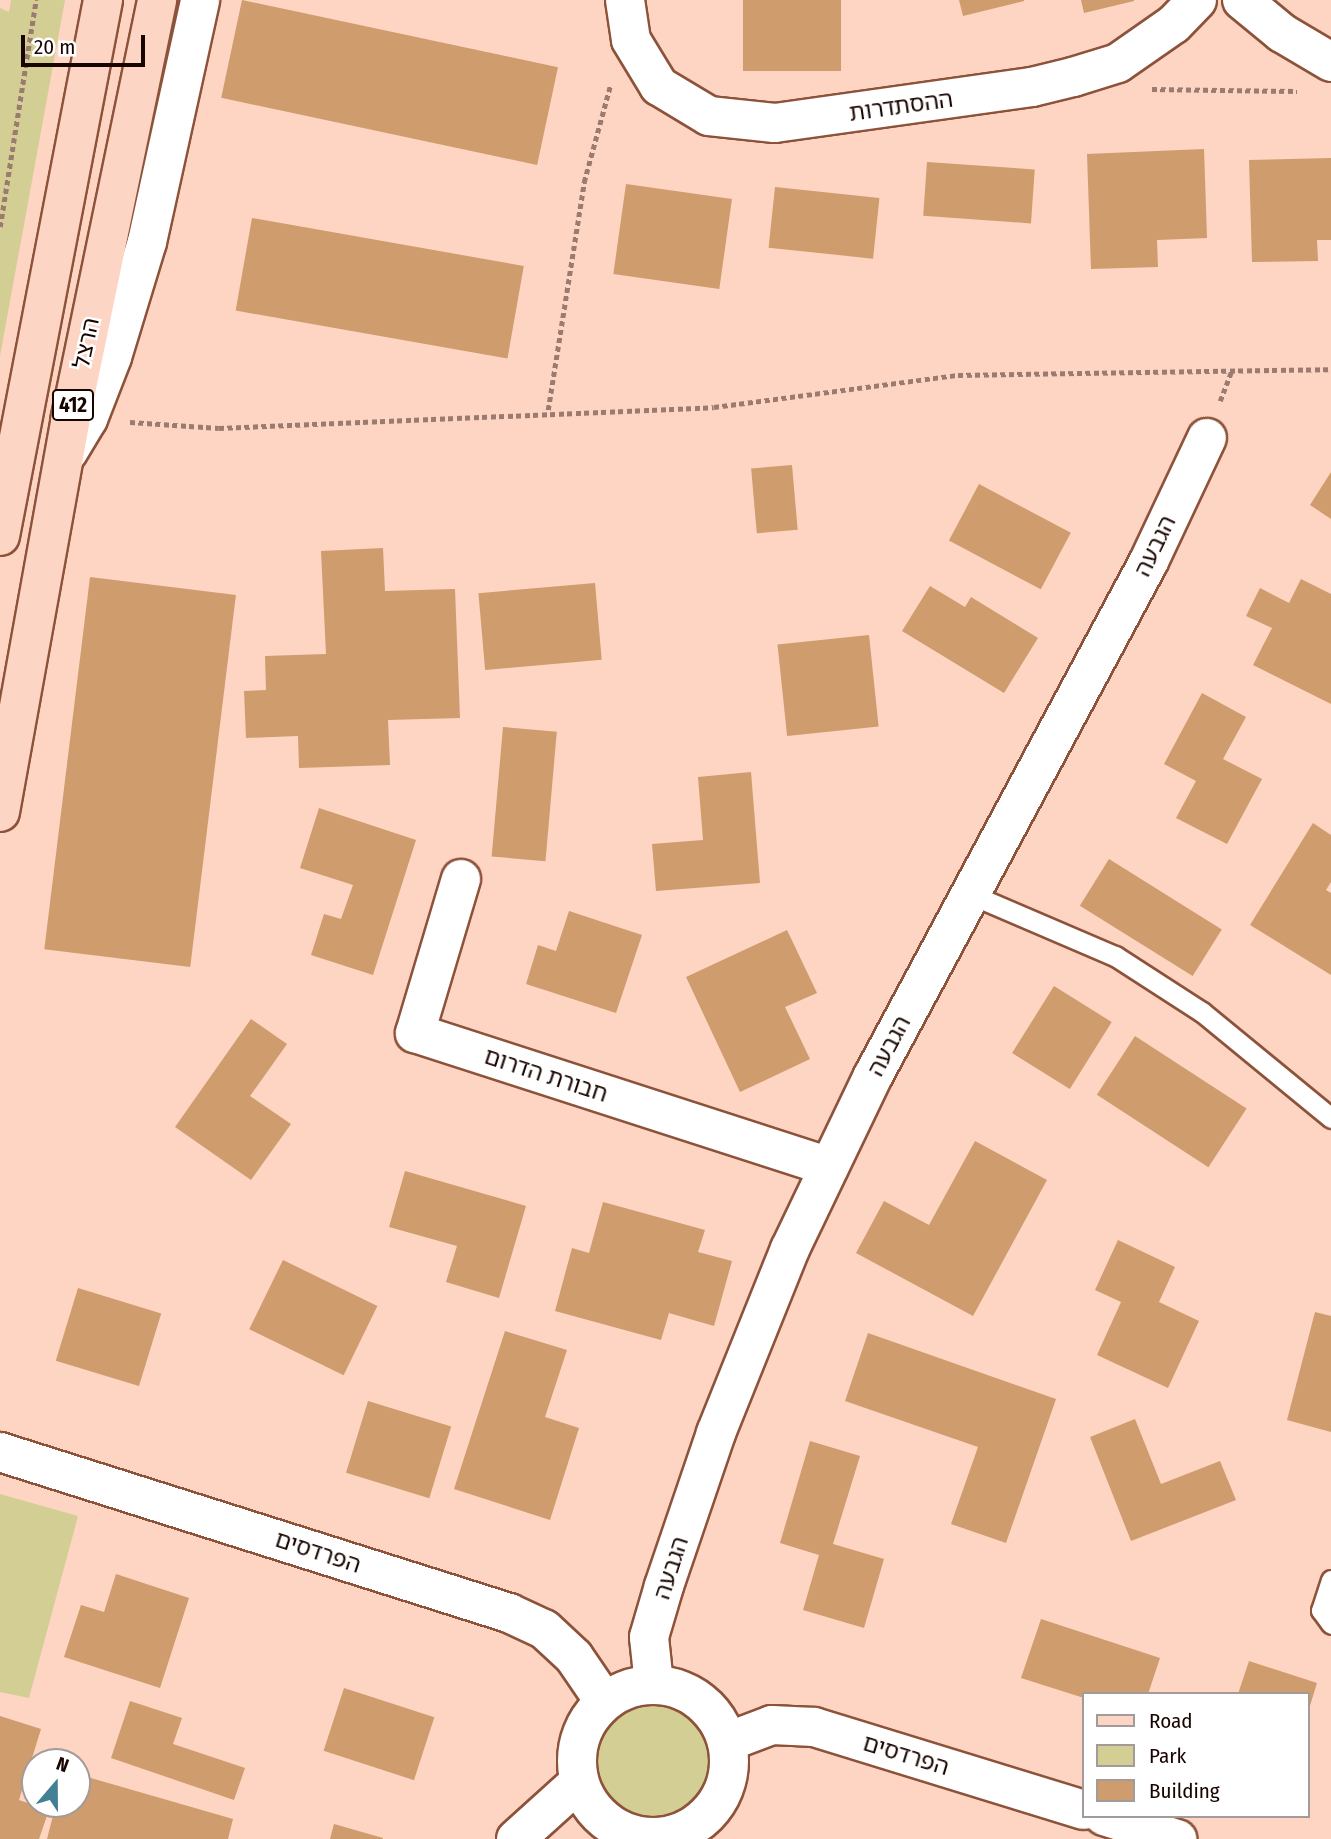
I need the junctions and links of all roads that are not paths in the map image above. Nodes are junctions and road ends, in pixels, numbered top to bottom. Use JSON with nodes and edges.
{"nodes":[{"id":1,"x":103,"y":0,"type":"edge"},
{"id":2,"x":157,"y":0,"type":"edge"},
{"id":3,"x":200,"y":0,"type":"edge"},
{"id":4,"x":1197,"y":0,"type":"edge"},
{"id":5,"x":1241,"y":0,"type":"edge"},
{"id":6,"x":626,"y":12,"type":"edge"},
{"id":7,"x":1331,"y":62,"type":"edge"},
{"id":8,"x":1207,"y":438,"type":"dead end"},
{"id":9,"x":63,"y":460,"type":"junction"},
{"id":10,"x":0,"y":536,"type":"edge"},
{"id":11,"x":0,"y":812,"type":"edge"},
{"id":12,"x":461,"y":879,"type":"dead end"},
{"id":13,"x":970,"y":894,"type":"junction"},
{"id":14,"x":1331,"y":1118,"type":"edge"},
{"id":15,"x":829,"y":1167,"type":"junction"},
{"id":16,"x":0,"y":1452,"type":"edge"},
{"id":17,"x":1331,"y":1580,"type":"edge"},
{"id":18,"x":1331,"y":1624,"type":"edge"},
{"id":19,"x":653,"y":1684,"type":"junction"},
{"id":20,"x":604,"y":1701,"type":"junction"},
{"id":21,"x":727,"y":1742,"type":"junction"},
{"id":22,"x":579,"y":1782,"type":"junction"},
{"id":23,"x":1082,"y":1809,"type":"edge"},
{"id":24,"x":1110,"y":1818,"type":"edge"},
{"id":25,"x":685,"y":1835,"type":"edge"},
{"id":26,"x":516,"y":1839,"type":"edge"},
{"id":27,"x":1177,"y":1839,"type":"edge"}],
"edges":[{"from":1,"to":10,"type":"main road","number":"412"},
{"from":2,"to":9,"type":"main road","name":"הרצל","number":"412"},
{"from":3,"to":9,"type":"street"},
{"from":4,"to":6,"type":"street","name":"ההסתדרות"},
{"from":5,"to":7,"type":"street"},
{"from":8,"to":13,"type":"street","name":"הגבעה"},
{"from":9,"to":11,"type":"main road","name":"הרצל","number":"412"},
{"from":12,"to":15,"type":"street","name":"חבורת הדרום"},
{"from":13,"to":14,"type":"lane"},
{"from":13,"to":15,"type":"street","name":"הגבעה"},
{"from":15,"to":19,"type":"street","name":"הגבעה"},
{"from":16,"to":20,"type":"street","name":"הפרדסים"},
{"from":17,"to":18,"type":"lane"},
{"from":19,"to":20,"type":"street"},
{"from":19,"to":21,"type":"street"},
{"from":20,"to":22,"type":"street"},
{"from":21,"to":23,"type":"street","name":"הפרדסים"},
{"from":21,"to":25,"type":"street"},
{"from":22,"to":25,"type":"street"},
{"from":22,"to":26,"type":"street"},
{"from":24,"to":27,"type":"street"}]}
